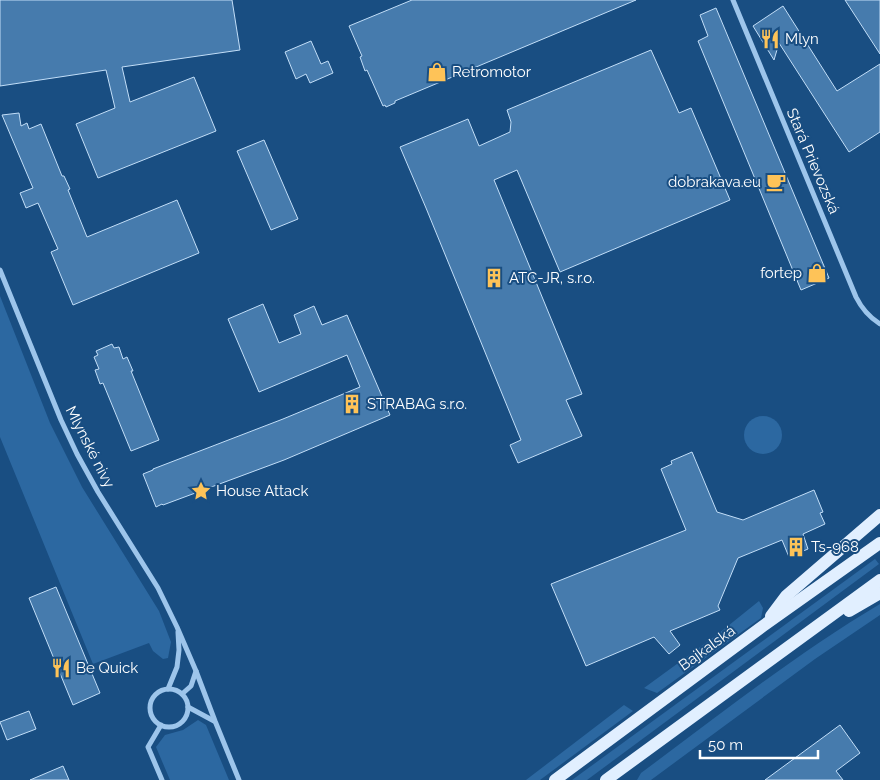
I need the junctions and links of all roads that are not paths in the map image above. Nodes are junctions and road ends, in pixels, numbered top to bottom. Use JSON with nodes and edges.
{"nodes":[{"id":1,"x":733,"y":0,"type":"edge"},
{"id":2,"x":0,"y":270,"type":"edge"},
{"id":3,"x":880,"y":324,"type":"edge"},
{"id":4,"x":880,"y":515,"type":"edge"},
{"id":5,"x":880,"y":543,"type":"edge"},
{"id":6,"x":880,"y":580,"type":"edge"},
{"id":7,"x":880,"y":593,"type":"edge"},
{"id":8,"x":764,"y":626,"type":"junction"},
{"id":9,"x":177,"y":627,"type":"junction"},
{"id":10,"x":791,"y":646,"type":"junction"},
{"id":11,"x":196,"y":670,"type":"junction"},
{"id":12,"x":168,"y":689,"type":"junction"},
{"id":13,"x":182,"y":694,"type":"junction"},
{"id":14,"x":188,"y":707,"type":"junction"},
{"id":15,"x":215,"y":721,"type":"junction"},
{"id":16,"x":161,"y":725,"type":"junction"},
{"id":17,"x":162,"y":780,"type":"edge"},
{"id":18,"x":239,"y":780,"type":"edge"},
{"id":19,"x":555,"y":780,"type":"edge"},
{"id":20,"x":606,"y":780,"type":"edge"}],
"edges":[{"from":1,"to":3,"type":"street","name":"Stará Prievozská"},
{"from":2,"to":9,"type":"street","name":"Mlynské nivy"},
{"from":4,"to":8,"type":"main road"},
{"from":5,"to":8,"type":"main road","name":"Bajkalská"},
{"from":6,"to":10,"type":"main road"},
{"from":7,"to":10,"type":"main road"},
{"from":8,"to":19,"type":"main road","name":"Bajkalská"},
{"from":9,"to":11,"type":"street","name":"Mlynské nivy"},
{"from":9,"to":12,"type":"street","name":"Mlynské nivy"},
{"from":10,"to":20,"type":"main road"},
{"from":11,"to":13,"type":"street"},
{"from":11,"to":15,"type":"street","name":"Mlynské nivy"},
{"from":12,"to":13,"type":"street"},
{"from":12,"to":16,"type":"street","name":"Mlynské nivy"},
{"from":13,"to":14,"type":"street"},
{"from":14,"to":15,"type":"street"},
{"from":14,"to":16,"type":"street"},
{"from":15,"to":18,"type":"street","name":"Mlynské nivy"},
{"from":16,"to":17,"type":"street"}]}
